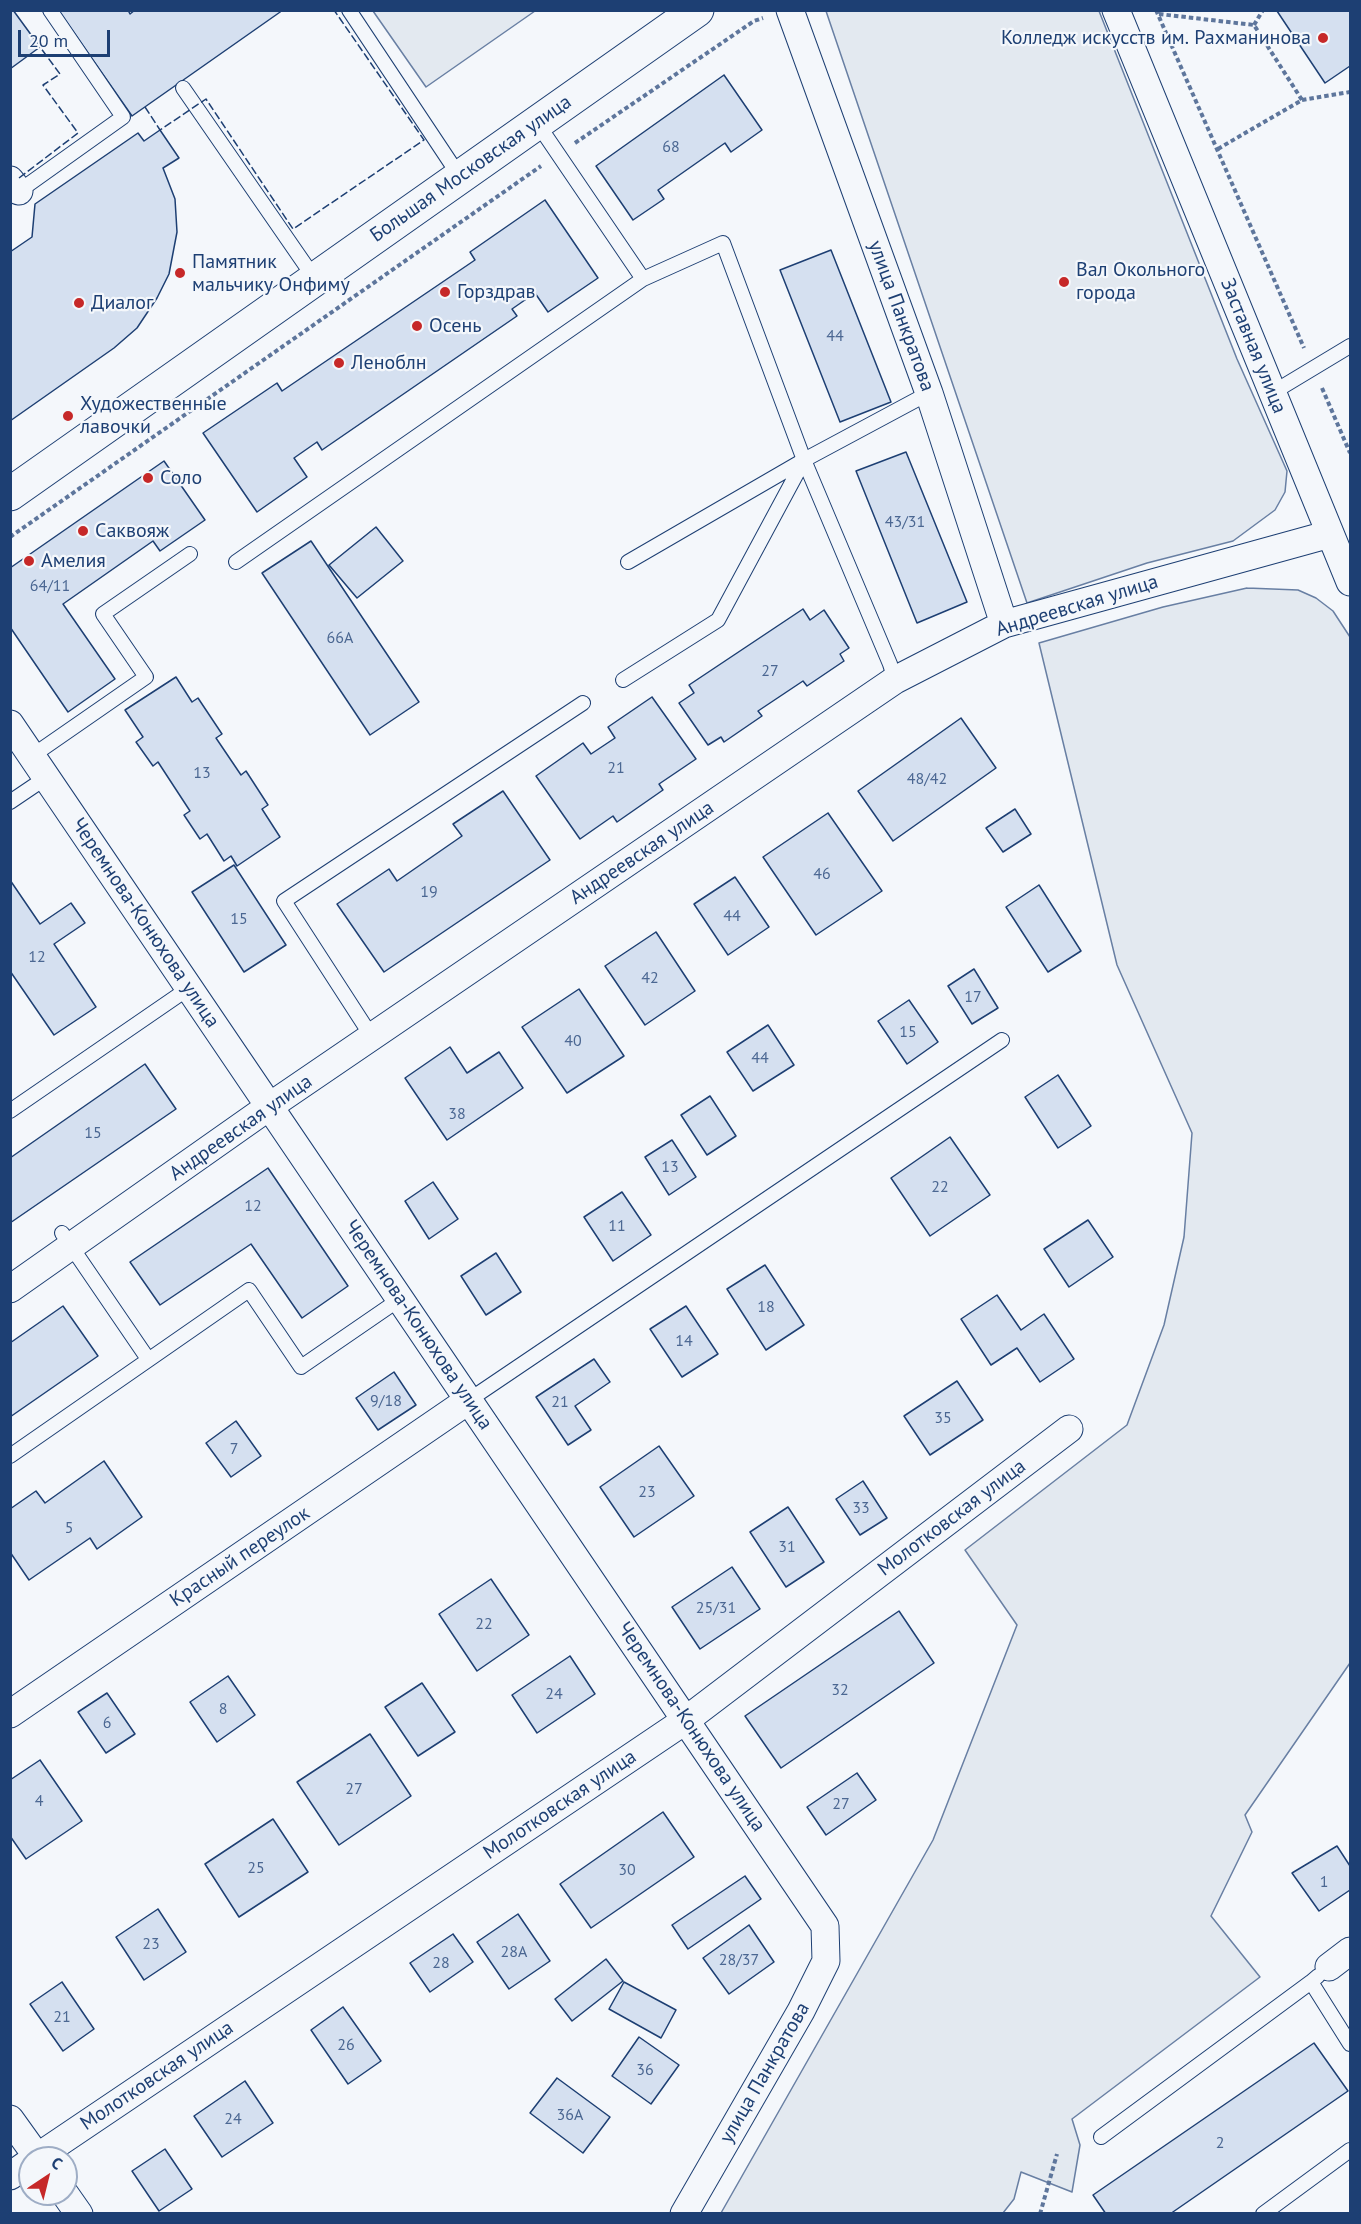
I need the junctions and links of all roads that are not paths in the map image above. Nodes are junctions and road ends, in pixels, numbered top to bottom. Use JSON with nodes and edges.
{"nodes":[{"id":1,"x":50,"y":10,"type":"edge"},
{"id":2,"x":350,"y":10,"type":"edge"},
{"id":3,"x":697,"y":10,"type":"edge"},
{"id":4,"x":1116,"y":10,"type":"edge"},
{"id":5,"x":790,"y":11,"type":"edge"},
{"id":6,"x":183,"y":88,"type":"dead end"},
{"id":7,"x":537,"y":123,"type":"junction"},
{"id":8,"x":460,"y":177,"type":"junction"},
{"id":9,"x":13,"y":189,"type":"edge"},
{"id":10,"x":315,"y":279,"type":"junction"},
{"id":11,"x":643,"y":279,"type":"junction"},
{"id":12,"x":1350,"y":346,"type":"edge"},
{"id":13,"x":929,"y":393,"type":"junction"},
{"id":14,"x":1272,"y":393,"type":"junction"},
{"id":15,"x":804,"y":460,"type":"junction"},
{"id":16,"x":10,"y":494,"type":"edge"},
{"id":17,"x":1330,"y":534,"type":"junction"},
{"id":18,"x":190,"y":554,"type":"dead end"},
{"id":19,"x":236,"y":562,"type":"dead end"},
{"id":20,"x":628,"y":562,"type":"dead end"},
{"id":21,"x":1350,"y":582,"type":"edge"},
{"id":22,"x":1004,"y":624,"type":"junction"},
{"id":23,"x":623,"y":680,"type":"dead end"},
{"id":24,"x":895,"y":680,"type":"junction"},
{"id":25,"x":583,"y":703,"type":"dead end"},
{"id":26,"x":10,"y":724,"type":"edge"},
{"id":27,"x":39,"y":767,"type":"junction"},
{"id":28,"x":10,"y":802,"type":"edge"},
{"id":29,"x":189,"y":988,"type":"junction"},
{"id":30,"x":372,"y":1037,"type":"junction"},
{"id":31,"x":1002,"y":1040,"type":"dead end"},
{"id":32,"x":270,"y":1106,"type":"junction"},
{"id":33,"x":10,"y":1111,"type":"edge"},
{"id":34,"x":67,"y":1240,"type":"junction"},
{"id":35,"x":10,"y":1289,"type":"edge"},
{"id":36,"x":400,"y":1299,"type":"junction"},
{"id":37,"x":148,"y":1359,"type":"junction"},
{"id":38,"x":468,"y":1400,"type":"junction"},
{"id":39,"x":1069,"y":1430,"type":"dead end"},
{"id":40,"x":10,"y":1456,"type":"edge"},
{"id":41,"x":10,"y":1714,"type":"edge"},
{"id":42,"x":686,"y":1720,"type":"junction"},
{"id":43,"x":825,"y":1926,"type":"joint"},
{"id":44,"x":1350,"y":1951,"type":"edge"},
{"id":45,"x":1320,"y":1974,"type":"junction"},
{"id":46,"x":1350,"y":2044,"type":"edge"},
{"id":47,"x":10,"y":2119,"type":"edge"},
{"id":48,"x":1101,"y":2137,"type":"dead end"},
{"id":49,"x":28,"y":2146,"type":"edge"},
{"id":50,"x":55,"y":2146,"type":"edge"},
{"id":51,"x":1350,"y":2150,"type":"edge"},
{"id":52,"x":684,"y":2214,"type":"edge"},
{"id":53,"x":1263,"y":2214,"type":"edge"}],
"edges":[{"from":1,"to":9,"type":"lane"},
{"from":2,"to":8,"type":"lane"},
{"from":3,"to":7,"type":"main road","name":"Большая Московская улица"},
{"from":4,"to":14,"type":"street","name":"Заставная улица"},
{"from":5,"to":13,"type":"street","name":"улица Панкратова"},
{"from":6,"to":10,"type":"lane"},
{"from":7,"to":8,"type":"main road","name":"Большая Московская улица"},
{"from":7,"to":11,"type":"lane"},
{"from":8,"to":10,"type":"main road","name":"Большая Московская улица"},
{"from":10,"to":16,"type":"main road","name":"Большая Московская улица"},
{"from":11,"to":15,"type":"lane"},
{"from":11,"to":19,"type":"lane"},
{"from":12,"to":14,"type":"lane"},
{"from":13,"to":15,"type":"lane"},
{"from":13,"to":22,"type":"street","name":"улица Панкратова"},
{"from":14,"to":17,"type":"street","name":"Заставная улица"},
{"from":15,"to":20,"type":"lane"},
{"from":15,"to":23,"type":"lane"},
{"from":15,"to":24,"type":"lane"},
{"from":17,"to":21,"type":"street","name":"Заставная улица"},
{"from":17,"to":22,"type":"street","name":"Андреевская улица"},
{"from":18,"to":27,"type":"lane"},
{"from":22,"to":24,"type":"street","name":"Андреевская улица"},
{"from":24,"to":30,"type":"street","name":"Андреевская улица"},
{"from":25,"to":30,"type":"lane"},
{"from":26,"to":27,"type":"street","name":"Черемнова-Конюхова улица"},
{"from":27,"to":28,"type":"lane"},
{"from":27,"to":29,"type":"street","name":"Черемнова-Конюхова улица"},
{"from":29,"to":32,"type":"street","name":"Черемнова-Конюхова улица"},
{"from":29,"to":33,"type":"lane"},
{"from":30,"to":32,"type":"street","name":"Андреевская улица"},
{"from":31,"to":38,"type":"lane"},
{"from":32,"to":34,"type":"street","name":"Андреевская улица"},
{"from":32,"to":36,"type":"street","name":"Черемнова-Конюхова улица"},
{"from":34,"to":35,"type":"street","name":"Андреевская улица"},
{"from":34,"to":37,"type":"lane"},
{"from":36,"to":37,"type":"lane"},
{"from":36,"to":38,"type":"street","name":"Черемнова-Конюхова улица"},
{"from":37,"to":40,"type":"lane"},
{"from":38,"to":41,"type":"street","name":"Красный переулок"},
{"from":38,"to":42,"type":"street","name":"Черемнова-Конюхова улица"},
{"from":39,"to":42,"type":"street","name":"Молотковская улица"},
{"from":42,"to":43,"type":"street","name":"Черемнова-Конюхова улица"},
{"from":42,"to":50,"type":"street","name":"Молотковская улица"},
{"from":43,"to":52,"type":"street","name":"улица Панкратова"},
{"from":44,"to":45,"type":"street"},
{"from":45,"to":46,"type":"lane"},
{"from":45,"to":48,"type":"lane"},
{"from":47,"to":49,"type":"street"},
{"from":51,"to":53,"type":"lane"}]}
